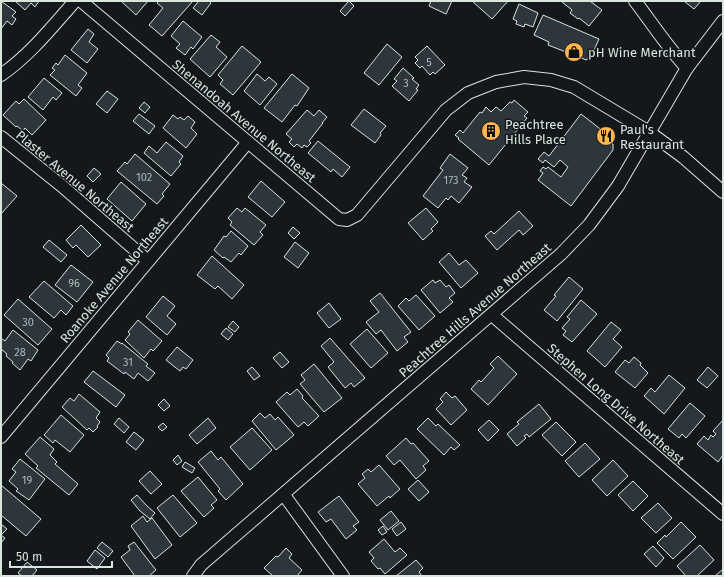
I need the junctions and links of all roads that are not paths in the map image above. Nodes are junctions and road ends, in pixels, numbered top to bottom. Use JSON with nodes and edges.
{"nodes":[{"id":1,"x":75,"y":1,"type":"edge"},
{"id":2,"x":81,"y":1,"type":"edge"},
{"id":3,"x":635,"y":1,"type":"edge"},
{"id":4,"x":723,"y":21,"type":"edge"},
{"id":5,"x":687,"y":68,"type":"junction"},
{"id":6,"x":1,"y":75,"type":"edge"},
{"id":7,"x":649,"y":132,"type":"junction"},
{"id":8,"x":1,"y":137,"type":"edge"},
{"id":9,"x":248,"y":142,"type":"junction"},
{"id":10,"x":723,"y":192,"type":"edge"},
{"id":11,"x":148,"y":261,"type":"junction"},
{"id":12,"x":492,"y":315,"type":"junction"},
{"id":13,"x":1,"y":437,"type":"edge"},
{"id":14,"x":284,"y":495,"type":"junction"},
{"id":15,"x":723,"y":514,"type":"edge"},
{"id":16,"x":193,"y":576,"type":"edge"},
{"id":17,"x":343,"y":576,"type":"edge"}],
"edges":[{"from":1,"to":6,"type":"street"},
{"from":2,"to":9,"type":"street","name":"Shenandoah Avenue Northeast"},
{"from":3,"to":5,"type":"street"},
{"from":4,"to":5,"type":"street","name":"Peachtree Hills Avenue Northeast"},
{"from":5,"to":7,"type":"street","name":"Peachtree Hills Avenue Northeast"},
{"from":7,"to":9,"type":"street","name":"Shenandoah Avenue Northeast"},
{"from":7,"to":10,"type":"street"},
{"from":7,"to":12,"type":"street","name":"Peachtree Hills Avenue Northeast"},
{"from":8,"to":11,"type":"street","name":"Plaster Avenue Northeast"},
{"from":9,"to":11,"type":"street","name":"Roanoke Avenue Northeast"},
{"from":11,"to":13,"type":"street","name":"Roanoke Avenue Northeast"},
{"from":12,"to":14,"type":"street","name":"Peachtree Hills Avenue Northeast"},
{"from":12,"to":15,"type":"street","name":"Stephen Long Drive Northeast"},
{"from":14,"to":16,"type":"street","name":"Peachtree Hills Avenue Northeast"},
{"from":14,"to":17,"type":"street"}]}
